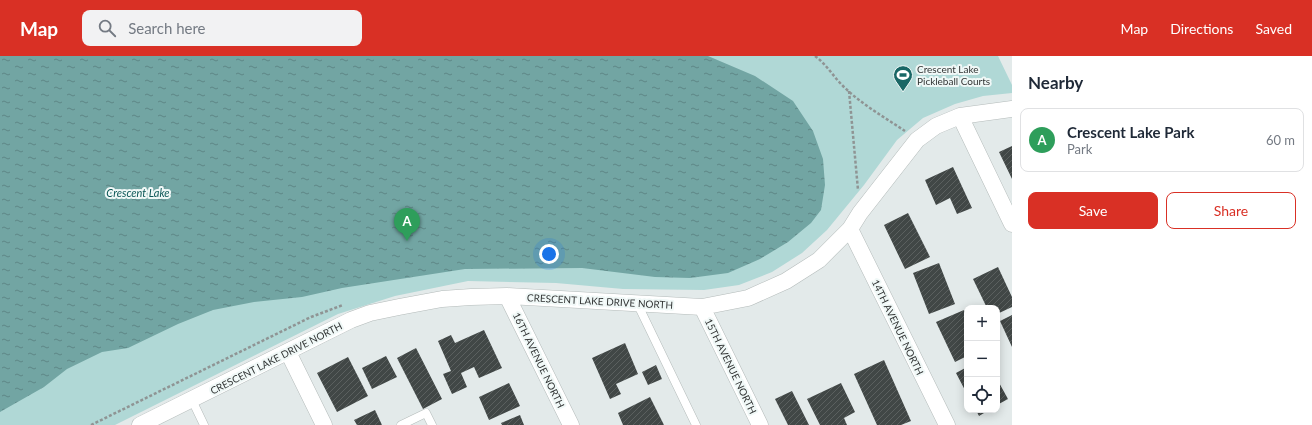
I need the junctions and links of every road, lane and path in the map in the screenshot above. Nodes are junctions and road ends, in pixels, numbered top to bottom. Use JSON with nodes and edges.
{"nodes":[{"id":1,"x":815,"y":56,"type":"edge"},
{"id":2,"x":849,"y":91,"type":"junction"},
{"id":3,"x":1012,"y":109,"type":"edge"},
{"id":4,"x":960,"y":116,"type":"junction"},
{"id":5,"x":917,"y":140,"type":"junction"},
{"id":6,"x":860,"y":213,"type":"junction"},
{"id":7,"x":1012,"y":224,"type":"edge"},
{"id":8,"x":850,"y":229,"type":"junction"},
{"id":9,"x":507,"y":296,"type":"junction"},
{"id":10,"x":636,"y":303,"type":"junction"},
{"id":11,"x":702,"y":307,"type":"junction"},
{"id":12,"x":288,"y":352,"type":"junction"},
{"id":13,"x":192,"y":400,"type":"junction"},
{"id":14,"x":140,"y":425,"type":"edge"},
{"id":15,"x":204,"y":425,"type":"edge"},
{"id":16,"x":324,"y":425,"type":"edge"},
{"id":17,"x":401,"y":425,"type":"edge"},
{"id":18,"x":432,"y":425,"type":"edge"},
{"id":19,"x":571,"y":425,"type":"edge"},
{"id":20,"x":696,"y":425,"type":"edge"},
{"id":21,"x":760,"y":425,"type":"edge"},
{"id":22,"x":947,"y":425,"type":"edge"}],
"edges":[{"from":1,"to":2,"type":"path"},
{"from":2,"to":5,"type":"path"},
{"from":2,"to":6,"type":"path"},
{"from":3,"to":4,"type":"street","name":"CRESCENT LAKE DRIVE NORTH"},
{"from":4,"to":5,"type":"street","name":"CRESCENT LAKE DRIVE NORTH"},
{"from":4,"to":7,"type":"street"},
{"from":5,"to":6,"type":"street","name":"CRESCENT LAKE DRIVE NORTH"},
{"from":6,"to":8,"type":"street","name":"CRESCENT LAKE DRIVE NORTH"},
{"from":8,"to":11,"type":"street","name":"CRESCENT LAKE DRIVE NORTH"},
{"from":8,"to":22,"type":"street","name":"14TH AVENUE NORTH"},
{"from":9,"to":10,"type":"street","name":"CRESCENT LAKE DRIVE NORTH"},
{"from":9,"to":12,"type":"street","name":"CRESCENT LAKE DRIVE NORTH"},
{"from":9,"to":19,"type":"street","name":"16TH AVENUE NORTH"},
{"from":10,"to":11,"type":"street","name":"CRESCENT LAKE DRIVE NORTH"},
{"from":10,"to":20,"type":"lane"},
{"from":11,"to":21,"type":"street","name":"15TH AVENUE NORTH"},
{"from":12,"to":13,"type":"street","name":"CRESCENT LAKE DRIVE NORTH"},
{"from":12,"to":16,"type":"street"},
{"from":13,"to":14,"type":"street","name":"CRESCENT LAKE DRIVE NORTH"},
{"from":13,"to":15,"type":"lane"},
{"from":17,"to":18,"type":"lane"}]}
